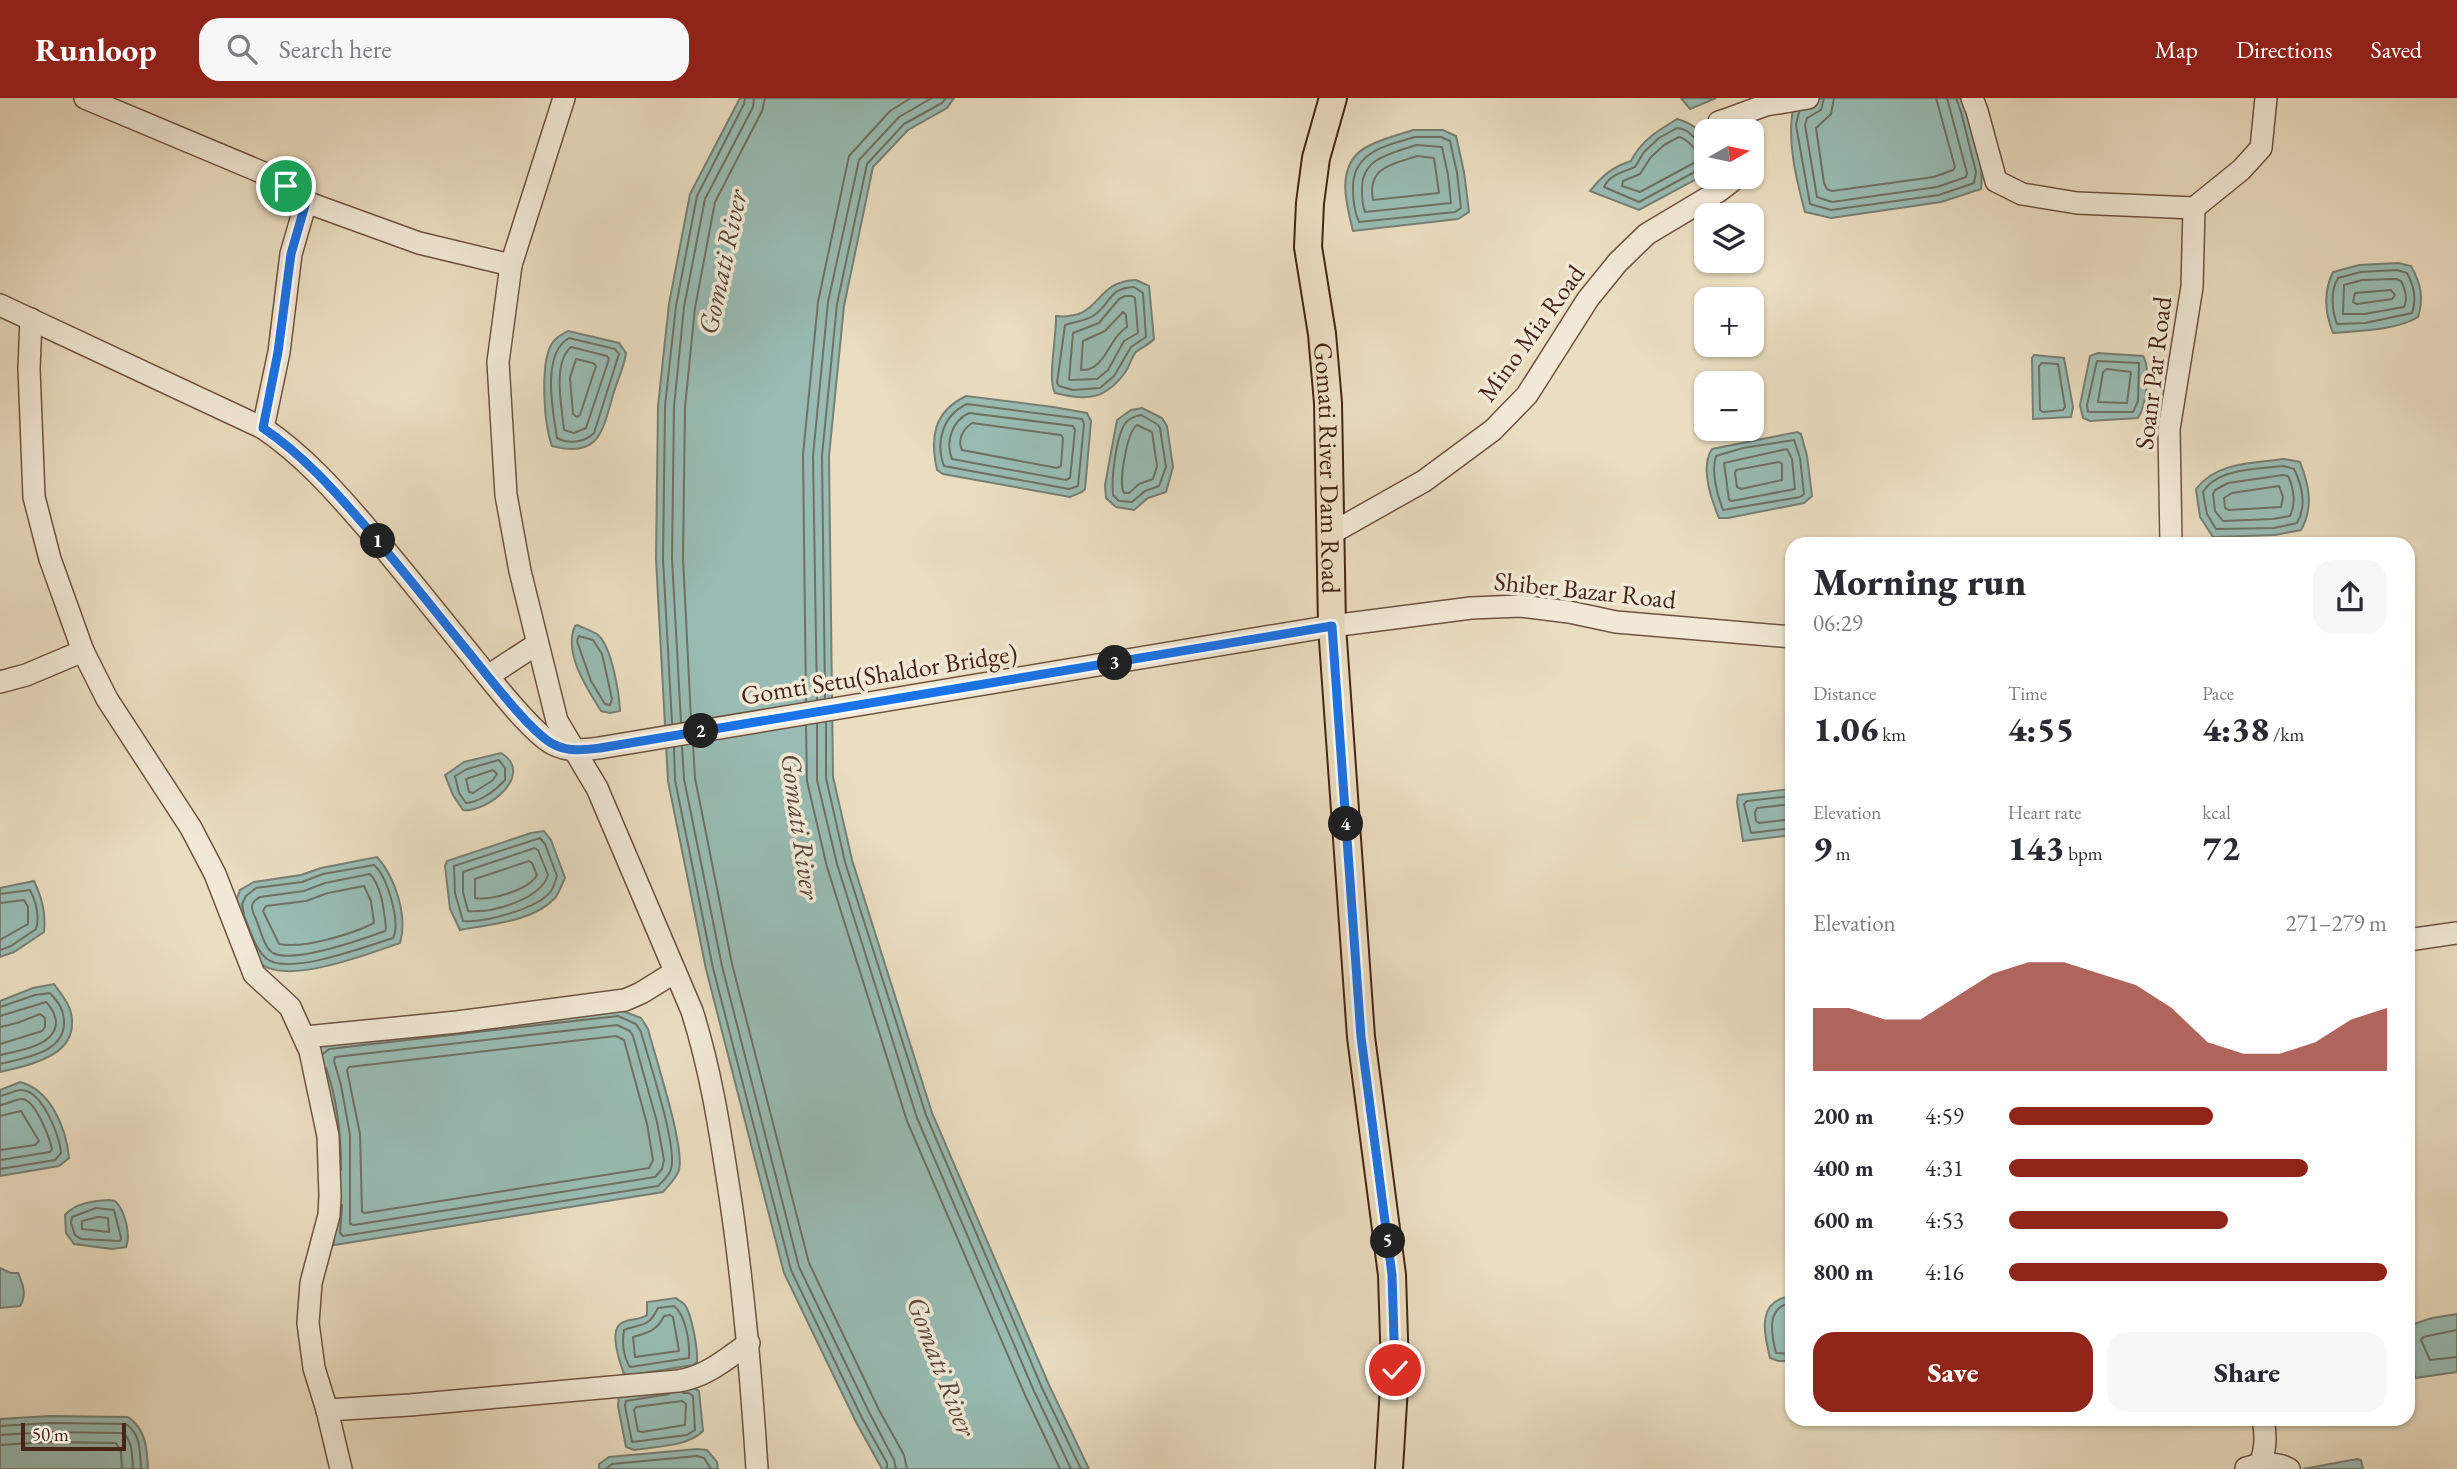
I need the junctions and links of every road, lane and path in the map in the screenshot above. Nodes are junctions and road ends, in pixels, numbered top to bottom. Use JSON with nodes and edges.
{"nodes":[{"id":1,"x":85,"y":98,"type":"edge"},
{"id":2,"x":564,"y":98,"type":"edge"},
{"id":3,"x":1333,"y":98,"type":"edge"},
{"id":4,"x":1808,"y":98,"type":"edge"},
{"id":5,"x":1972,"y":98,"type":"edge"},
{"id":6,"x":2266,"y":98,"type":"edge"},
{"id":7,"x":1728,"y":119,"type":"edge"},
{"id":8,"x":1722,"y":189,"type":"edge"},
{"id":9,"x":306,"y":202,"type":"junction"},
{"id":10,"x":2194,"y":208,"type":"junction"},
{"id":11,"x":512,"y":265,"type":"junction"},
{"id":12,"x":0,"y":305,"type":"edge"},
{"id":13,"x":32,"y":319,"type":"junction"},
{"id":14,"x":263,"y":428,"type":"junction"},
{"id":15,"x":1330,"y":534,"type":"junction"},
{"id":16,"x":2171,"y":537,"type":"edge"},
{"id":17,"x":1332,"y":626,"type":"junction"},
{"id":18,"x":1785,"y":636,"type":"edge"},
{"id":19,"x":537,"y":644,"type":"junction"},
{"id":20,"x":83,"y":650,"type":"junction"},
{"id":21,"x":1086,"y":668,"type":"joint"},
{"id":22,"x":488,"y":676,"type":"junction"},
{"id":23,"x":0,"y":682,"type":"edge"},
{"id":24,"x":576,"y":751,"type":"junction"},
{"id":25,"x":2457,"y":933,"type":"edge"},
{"id":26,"x":2415,"y":939,"type":"edge"},
{"id":27,"x":675,"y":972,"type":"junction"},
{"id":28,"x":305,"y":1037,"type":"junction"},
{"id":29,"x":749,"y":1343,"type":"junction"},
{"id":30,"x":327,"y":1410,"type":"junction"},
{"id":31,"x":2264,"y":1426,"type":"edge"},
{"id":32,"x":1390,"y":1467,"type":"edge"},
{"id":33,"x":2252,"y":1467,"type":"edge"},
{"id":34,"x":341,"y":1469,"type":"edge"},
{"id":35,"x":757,"y":1469,"type":"edge"},
{"id":36,"x":2290,"y":1469,"type":"edge"}],
"edges":[{"from":1,"to":9,"type":"street"},
{"from":2,"to":11,"type":"street"},
{"from":3,"to":15,"type":"main road","name":"Gomati River Dam Road"},
{"from":4,"to":7,"type":"street"},
{"from":5,"to":10,"type":"street"},
{"from":6,"to":10,"type":"street"},
{"from":8,"to":15,"type":"street","name":"Mino Mia Road"},
{"from":9,"to":11,"type":"street"},
{"from":9,"to":14,"type":"street"},
{"from":10,"to":16,"type":"street","name":"Soanr Par Road"},
{"from":11,"to":19,"type":"street"},
{"from":12,"to":13,"type":"street"},
{"from":13,"to":14,"type":"street"},
{"from":13,"to":20,"type":"street"},
{"from":14,"to":22,"type":"street"},
{"from":15,"to":17,"type":"main road","name":"Gomati River Dam Road"},
{"from":17,"to":18,"type":"street","name":"Shiber Bazar Road"},
{"from":17,"to":21,"type":"street","name":"Shiber Bazar Road"},
{"from":17,"to":32,"type":"main road","name":"Gomati River Dam Road"},
{"from":19,"to":22,"type":"street"},
{"from":19,"to":24,"type":"street"},
{"from":20,"to":23,"type":"street"},
{"from":20,"to":28,"type":"street"},
{"from":21,"to":24,"type":"street","name":"Gomti Setu(Shaldor Bridge)"},
{"from":22,"to":24,"type":"street"},
{"from":24,"to":27,"type":"street"},
{"from":25,"to":26,"type":"street"},
{"from":27,"to":28,"type":"street"},
{"from":27,"to":29,"type":"street"},
{"from":28,"to":30,"type":"street"},
{"from":29,"to":30,"type":"street"},
{"from":29,"to":35,"type":"street"},
{"from":30,"to":34,"type":"street"},
{"from":31,"to":33,"type":"street"},
{"from":33,"to":36,"type":"street"}]}
